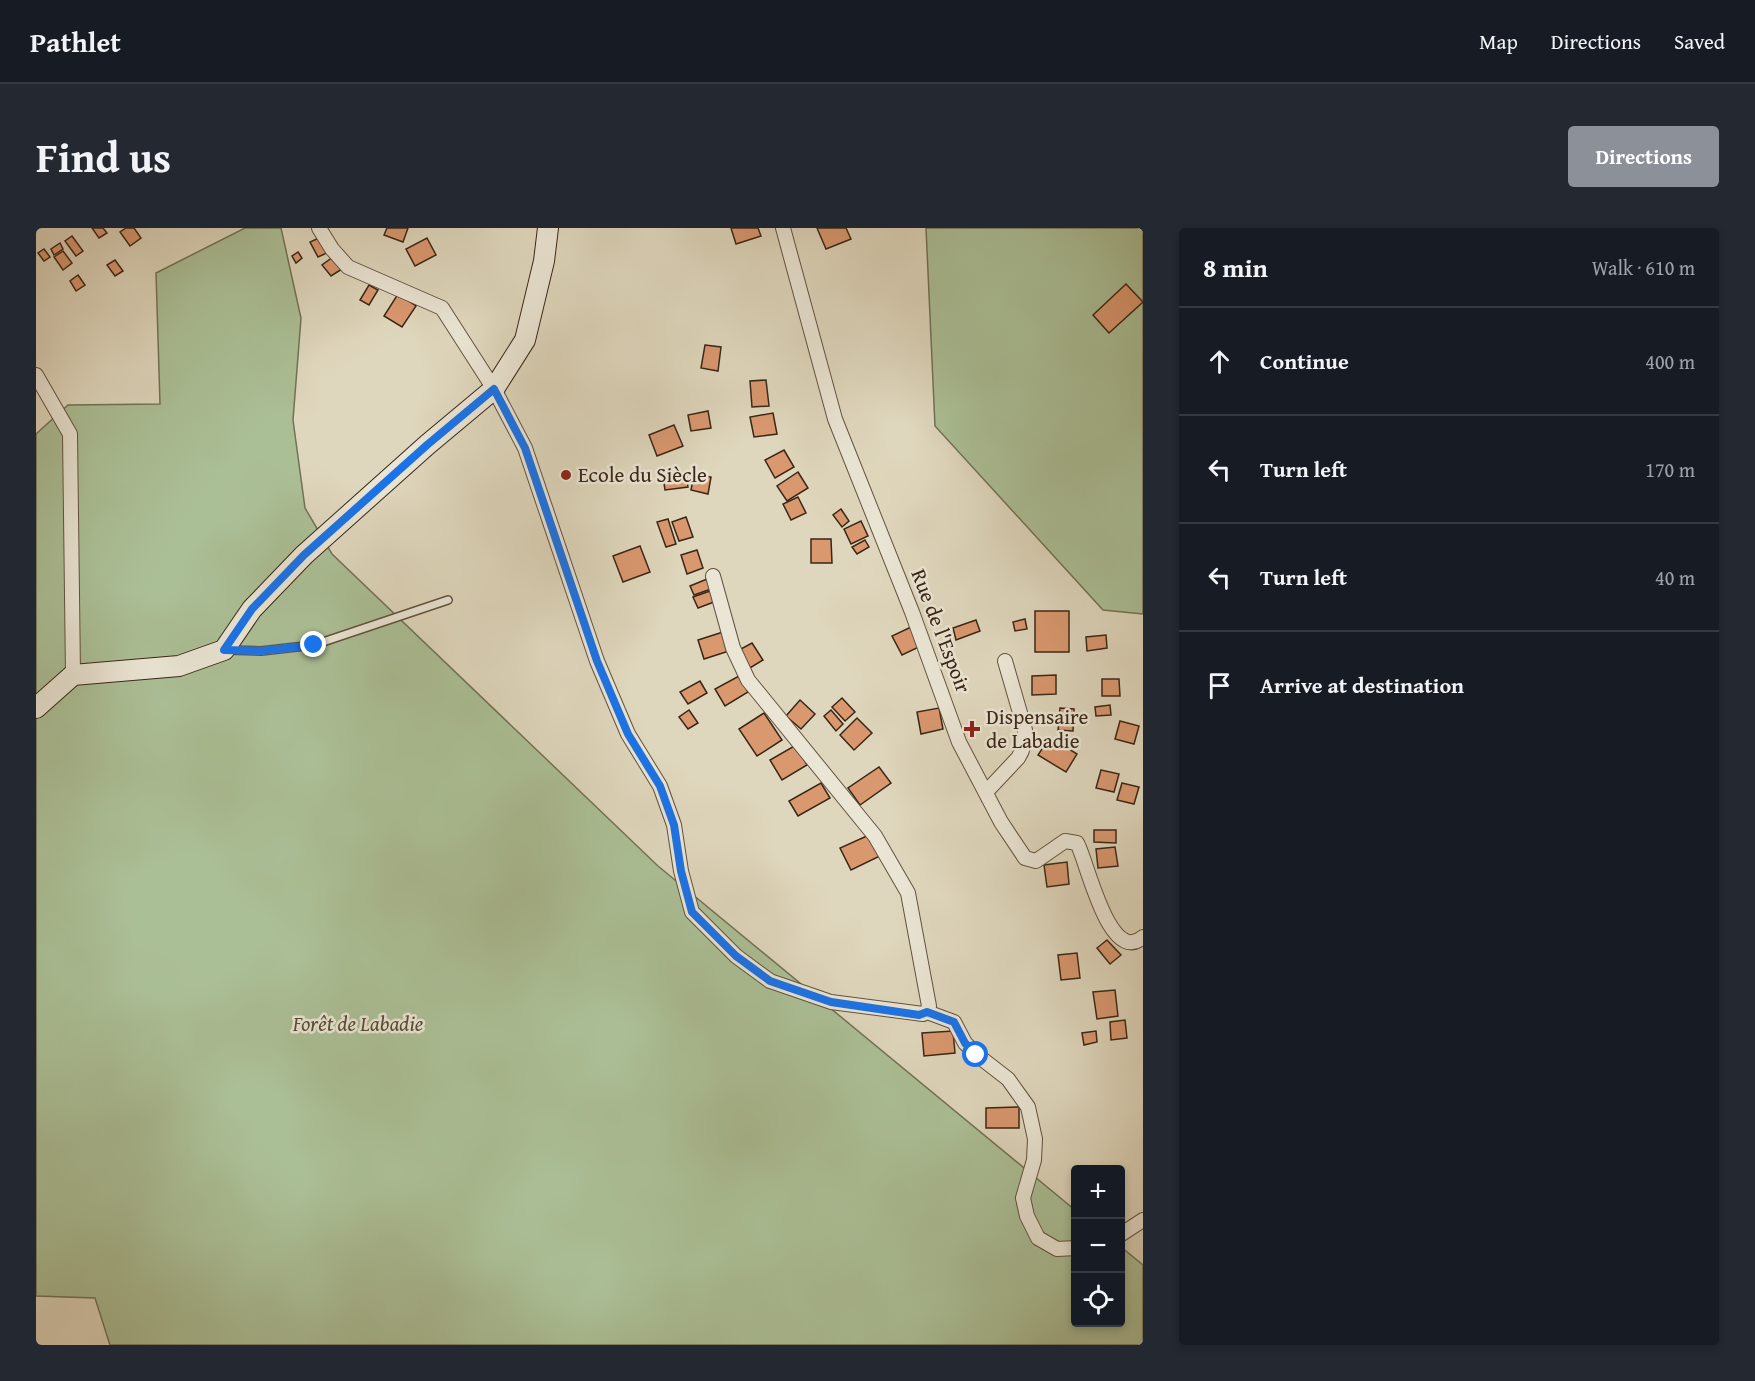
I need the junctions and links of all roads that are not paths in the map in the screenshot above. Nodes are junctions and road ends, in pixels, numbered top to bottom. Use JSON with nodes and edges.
{"nodes":[{"id":1,"x":319,"y":228,"type":"edge"},
{"id":2,"x":548,"y":228,"type":"edge"},
{"id":3,"x":783,"y":228,"type":"edge"},
{"id":4,"x":36,"y":375,"type":"edge"},
{"id":5,"x":494,"y":389,"type":"junction"},
{"id":6,"x":713,"y":576,"type":"dead end"},
{"id":7,"x":448,"y":600,"type":"dead end"},
{"id":8,"x":224,"y":650,"type":"junction"},
{"id":9,"x":1005,"y":661,"type":"dead end"},
{"id":10,"x":73,"y":675,"type":"junction"},
{"id":11,"x":36,"y":708,"type":"edge"},
{"id":12,"x":986,"y":792,"type":"junction"},
{"id":13,"x":1143,"y":937,"type":"edge"},
{"id":14,"x":927,"y":1012,"type":"junction"},
{"id":15,"x":1143,"y":1220,"type":"edge"},
{"id":16,"x":1125,"y":1232,"type":"edge"},
{"id":17,"x":1071,"y":1248,"type":"edge"}],
"edges":[{"from":1,"to":5,"type":"street"},
{"from":2,"to":5,"type":"street"},
{"from":3,"to":12,"type":"street","name":"Rue de l'Espoir"},
{"from":4,"to":10,"type":"street"},
{"from":5,"to":8,"type":"street"},
{"from":5,"to":14,"type":"street"},
{"from":6,"to":14,"type":"street"},
{"from":7,"to":8,"type":"lane"},
{"from":8,"to":10,"type":"street"},
{"from":9,"to":12,"type":"street"},
{"from":10,"to":11,"type":"street"},
{"from":12,"to":13,"type":"street","name":"Rue de l'Espoir"},
{"from":14,"to":17,"type":"street"},
{"from":15,"to":16,"type":"street"}]}
